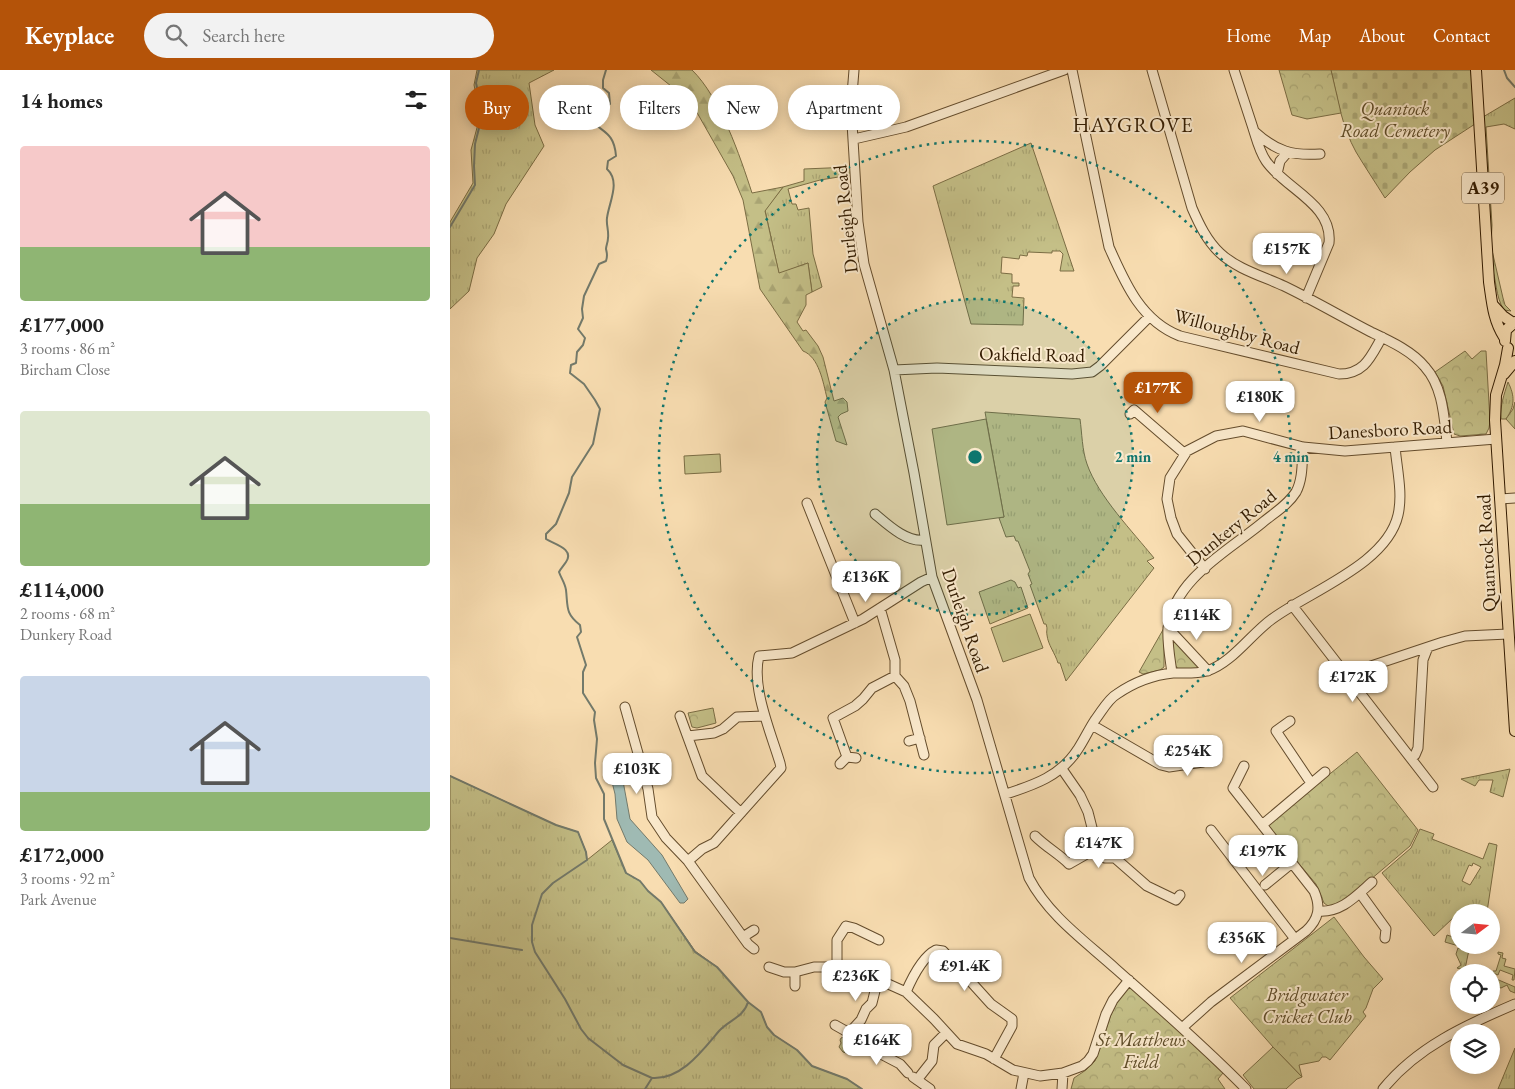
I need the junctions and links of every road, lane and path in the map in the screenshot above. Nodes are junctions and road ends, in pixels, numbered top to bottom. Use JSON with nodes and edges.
{"nodes":[{"id":1,"x":854,"y":70,"type":"edge"},
{"id":2,"x":1064,"y":70,"type":"edge"},
{"id":3,"x":1072,"y":70,"type":"edge"},
{"id":4,"x":1152,"y":70,"type":"edge"},
{"id":5,"x":1234,"y":70,"type":"edge"},
{"id":6,"x":1476,"y":70,"type":"edge"},
{"id":7,"x":1254,"y":132,"type":"junction"},
{"id":8,"x":854,"y":139,"type":"junction"},
{"id":9,"x":1313,"y":152,"type":"dead end"},
{"id":10,"x":1287,"y":153,"type":"junction"},
{"id":11,"x":1277,"y":174,"type":"junction"},
{"id":12,"x":1306,"y":298,"type":"junction"},
{"id":13,"x":1493,"y":305,"type":"junction"},
{"id":14,"x":1149,"y":317,"type":"junction"},
{"id":15,"x":1514,"y":323,"type":"edge"},
{"id":16,"x":1382,"y":337,"type":"junction"},
{"id":17,"x":1504,"y":337,"type":"junction"},
{"id":18,"x":1512,"y":351,"type":"edge"},
{"id":19,"x":1515,"y":361,"type":"edge"},
{"id":20,"x":894,"y":370,"type":"junction"},
{"id":21,"x":1503,"y":374,"type":"junction"},
{"id":22,"x":1130,"y":414,"type":"dead end"},
{"id":23,"x":1496,"y":439,"type":"junction"},
{"id":24,"x":1447,"y":442,"type":"junction"},
{"id":25,"x":1303,"y":447,"type":"junction"},
{"id":26,"x":1395,"y":447,"type":"junction"},
{"id":27,"x":1185,"y":454,"type":"junction"},
{"id":28,"x":1515,"y":498,"type":"edge"},
{"id":29,"x":1500,"y":499,"type":"junction"},
{"id":30,"x":807,"y":503,"type":"dead end"},
{"id":31,"x":875,"y":514,"type":"dead end"},
{"id":32,"x":925,"y":540,"type":"junction"},
{"id":33,"x":1204,"y":569,"type":"junction"},
{"id":34,"x":932,"y":578,"type":"junction"},
{"id":35,"x":1292,"y":605,"type":"junction"},
{"id":36,"x":880,"y":608,"type":"junction"},
{"id":37,"x":855,"y":623,"type":"junction"},
{"id":38,"x":1168,"y":628,"type":"junction"},
{"id":39,"x":1508,"y":634,"type":"junction"},
{"id":40,"x":1428,"y":647,"type":"junction"},
{"id":41,"x":1208,"y":671,"type":"junction"},
{"id":42,"x":1172,"y":673,"type":"junction"},
{"id":43,"x":1343,"y":673,"type":"junction"},
{"id":44,"x":895,"y":676,"type":"junction"},
{"id":45,"x":625,"y":707,"type":"dead end"},
{"id":46,"x":680,"y":716,"type":"dead end"},
{"id":47,"x":764,"y":716,"type":"junction"},
{"id":48,"x":1290,"y":721,"type":"dead end"},
{"id":49,"x":1092,"y":725,"type":"junction"},
{"id":50,"x":1515,"y":731,"type":"edge"},
{"id":51,"x":688,"y":736,"type":"junction"},
{"id":52,"x":920,"y":738,"type":"junction"},
{"id":53,"x":909,"y":741,"type":"dead end"},
{"id":54,"x":924,"y":755,"type":"dead end"},
{"id":55,"x":1411,"y":758,"type":"junction"},
{"id":56,"x":848,"y":760,"type":"dead end"},
{"id":57,"x":1203,"y":762,"type":"dead end"},
{"id":58,"x":1244,"y":766,"type":"dead end"},
{"id":59,"x":1169,"y":767,"type":"junction"},
{"id":60,"x":1062,"y":769,"type":"junction"},
{"id":61,"x":1159,"y":769,"type":"dead end"},
{"id":62,"x":1325,"y":772,"type":"dead end"},
{"id":63,"x":1311,"y":782,"type":"junction"},
{"id":64,"x":1433,"y":787,"type":"dead end"},
{"id":65,"x":1006,"y":794,"type":"junction"},
{"id":66,"x":741,"y":813,"type":"junction"},
{"id":67,"x":1262,"y":825,"type":"junction"},
{"id":68,"x":1211,"y":830,"type":"dead end"},
{"id":69,"x":1036,"y":836,"type":"dead end"},
{"id":70,"x":1096,"y":848,"type":"junction"},
{"id":71,"x":688,"y":861,"type":"junction"},
{"id":72,"x":1292,"y":863,"type":"junction"},
{"id":73,"x":1372,"y":882,"type":"dead end"},
{"id":74,"x":1265,"y":885,"type":"dead end"},
{"id":75,"x":1360,"y":893,"type":"junction"},
{"id":76,"x":1180,"y":895,"type":"dead end"},
{"id":77,"x":1318,"y":911,"type":"junction"},
{"id":78,"x":754,"y":930,"type":"dead end"},
{"id":79,"x":1389,"y":932,"type":"dead end"},
{"id":80,"x":743,"y":937,"type":"junction"},
{"id":81,"x":1295,"y":939,"type":"junction"},
{"id":82,"x":879,"y":940,"type":"dead end"},
{"id":83,"x":754,"y":949,"type":"dead end"},
{"id":84,"x":770,"y":967,"type":"dead end"},
{"id":85,"x":837,"y":967,"type":"junction"},
{"id":86,"x":795,"y":972,"type":"junction"},
{"id":87,"x":878,"y":979,"type":"junction"},
{"id":88,"x":1129,"y":980,"type":"junction"},
{"id":89,"x":795,"y":986,"type":"dead end"},
{"id":90,"x":906,"y":992,"type":"junction"},
{"id":91,"x":1515,"y":1004,"type":"edge"},
{"id":92,"x":835,"y":1025,"type":"dead end"},
{"id":93,"x":1182,"y":1028,"type":"junction"},
{"id":94,"x":849,"y":1033,"type":"junction"},
{"id":95,"x":946,"y":1033,"type":"junction"},
{"id":96,"x":994,"y":1059,"type":"junction"},
{"id":97,"x":1024,"y":1073,"type":"junction"},
{"id":98,"x":1063,"y":1073,"type":"junction"},
{"id":99,"x":913,"y":1077,"type":"junction"},
{"id":100,"x":930,"y":1089,"type":"edge"},
{"id":101,"x":1021,"y":1089,"type":"edge"},
{"id":102,"x":1062,"y":1089,"type":"edge"},
{"id":103,"x":1246,"y":1089,"type":"edge"},
{"id":104,"x":1383,"y":1089,"type":"edge"}],
"edges":[{"from":1,"to":8,"type":"street","name":"Durleigh Road"},
{"from":2,"to":8,"type":"street"},
{"from":3,"to":14,"type":"street","name":"Willoughby Road"},
{"from":4,"to":12,"type":"street"},
{"from":5,"to":7,"type":"street"},
{"from":6,"to":13,"type":"main road","number":"A39"},
{"from":7,"to":10,"type":"street"},
{"from":7,"to":11,"type":"street"},
{"from":8,"to":20,"type":"street","name":"Durleigh Road"},
{"from":9,"to":10,"type":"street"},
{"from":10,"to":11,"type":"street"},
{"from":11,"to":12,"type":"street"},
{"from":12,"to":16,"type":"street"},
{"from":13,"to":15,"type":"main road"},
{"from":13,"to":17,"type":"main road","number":"A39"},
{"from":14,"to":16,"type":"street","name":"Willoughby Road"},
{"from":14,"to":20,"type":"street","name":"Oakfield Road"},
{"from":15,"to":17,"type":"main road"},
{"from":16,"to":24,"type":"street"},
{"from":17,"to":18,"type":"main road","number":"A39"},
{"from":18,"to":21,"type":"main road","name":"Quantock Road","number":"A39"},
{"from":19,"to":21,"type":"main road","name":"Quantock Road","number":"A39"},
{"from":20,"to":32,"type":"street","name":"Durleigh Road"},
{"from":21,"to":23,"type":"main road","name":"Quantock Road","number":"A39"},
{"from":22,"to":27,"type":"street"},
{"from":23,"to":24,"type":"street","name":"Danesboro Road"},
{"from":23,"to":29,"type":"main road","name":"Quantock Road","number":"A39"},
{"from":24,"to":26,"type":"street","name":"Danesboro Road"},
{"from":25,"to":26,"type":"street","name":"Danesboro Road"},
{"from":25,"to":27,"type":"street","name":"Danesboro Road"},
{"from":25,"to":33,"type":"street","name":"Dunkery Road"},
{"from":26,"to":35,"type":"street"},
{"from":27,"to":33,"type":"street","name":"Danesboro Road"},
{"from":28,"to":29,"type":"street"},
{"from":29,"to":39,"type":"main road","name":"Quantock Road","number":"A39"},
{"from":30,"to":37,"type":"street"},
{"from":31,"to":32,"type":"street"},
{"from":32,"to":34,"type":"street","name":"Durleigh Road"},
{"from":33,"to":38,"type":"street","name":"Dunkery Road"},
{"from":34,"to":36,"type":"street"},
{"from":34,"to":65,"type":"street","name":"Durleigh Road"},
{"from":35,"to":41,"type":"street"},
{"from":35,"to":43,"type":"street"},
{"from":36,"to":37,"type":"street"},
{"from":36,"to":44,"type":"street"},
{"from":37,"to":47,"type":"street"},
{"from":38,"to":41,"type":"street"},
{"from":38,"to":42,"type":"street","name":"Dunkery Road"},
{"from":39,"to":40,"type":"street"},
{"from":39,"to":50,"type":"main road","name":"Quantock Road","number":"A39"},
{"from":40,"to":43,"type":"street"},
{"from":40,"to":55,"type":"street"},
{"from":41,"to":42,"type":"street"},
{"from":42,"to":49,"type":"street"},
{"from":43,"to":55,"type":"street"},
{"from":44,"to":52,"type":"street"},
{"from":44,"to":56,"type":"street"},
{"from":45,"to":71,"type":"street"},
{"from":46,"to":51,"type":"street"},
{"from":47,"to":51,"type":"street"},
{"from":47,"to":66,"type":"street"},
{"from":48,"to":63,"type":"street"},
{"from":49,"to":59,"type":"street"},
{"from":49,"to":60,"type":"street"},
{"from":51,"to":66,"type":"street"},
{"from":52,"to":53,"type":"street"},
{"from":52,"to":54,"type":"street"},
{"from":55,"to":64,"type":"street"},
{"from":57,"to":59,"type":"street"},
{"from":58,"to":67,"type":"street"},
{"from":59,"to":61,"type":"street"},
{"from":60,"to":65,"type":"street"},
{"from":60,"to":70,"type":"street"},
{"from":62,"to":63,"type":"street"},
{"from":63,"to":67,"type":"street"},
{"from":65,"to":88,"type":"street","name":"Durleigh Road"},
{"from":66,"to":71,"type":"street"},
{"from":67,"to":72,"type":"street"},
{"from":68,"to":81,"type":"street"},
{"from":69,"to":70,"type":"street"},
{"from":70,"to":76,"type":"street"},
{"from":71,"to":80,"type":"street"},
{"from":72,"to":74,"type":"street"},
{"from":72,"to":77,"type":"street"},
{"from":73,"to":75,"type":"street"},
{"from":75,"to":77,"type":"street"},
{"from":75,"to":79,"type":"street"},
{"from":77,"to":81,"type":"street"},
{"from":78,"to":80,"type":"street"},
{"from":80,"to":83,"type":"street"},
{"from":81,"to":93,"type":"street"},
{"from":82,"to":85,"type":"street"},
{"from":84,"to":86,"type":"street"},
{"from":85,"to":86,"type":"street"},
{"from":85,"to":87,"type":"street"},
{"from":86,"to":89,"type":"street"},
{"from":87,"to":90,"type":"street"},
{"from":87,"to":94,"type":"street"},
{"from":88,"to":93,"type":"street","name":"Durleigh Road"},
{"from":88,"to":98,"type":"street"},
{"from":90,"to":95,"type":"street"},
{"from":90,"to":96,"type":"street"},
{"from":91,"to":104,"type":"street"},
{"from":92,"to":94,"type":"street"},
{"from":93,"to":103,"type":"street","name":"Durleigh Road"},
{"from":94,"to":99,"type":"street"},
{"from":95,"to":96,"type":"street"},
{"from":95,"to":99,"type":"street"},
{"from":96,"to":97,"type":"street"},
{"from":97,"to":98,"type":"street"},
{"from":97,"to":101,"type":"street"},
{"from":98,"to":102,"type":"street"},
{"from":99,"to":100,"type":"street"}]}
